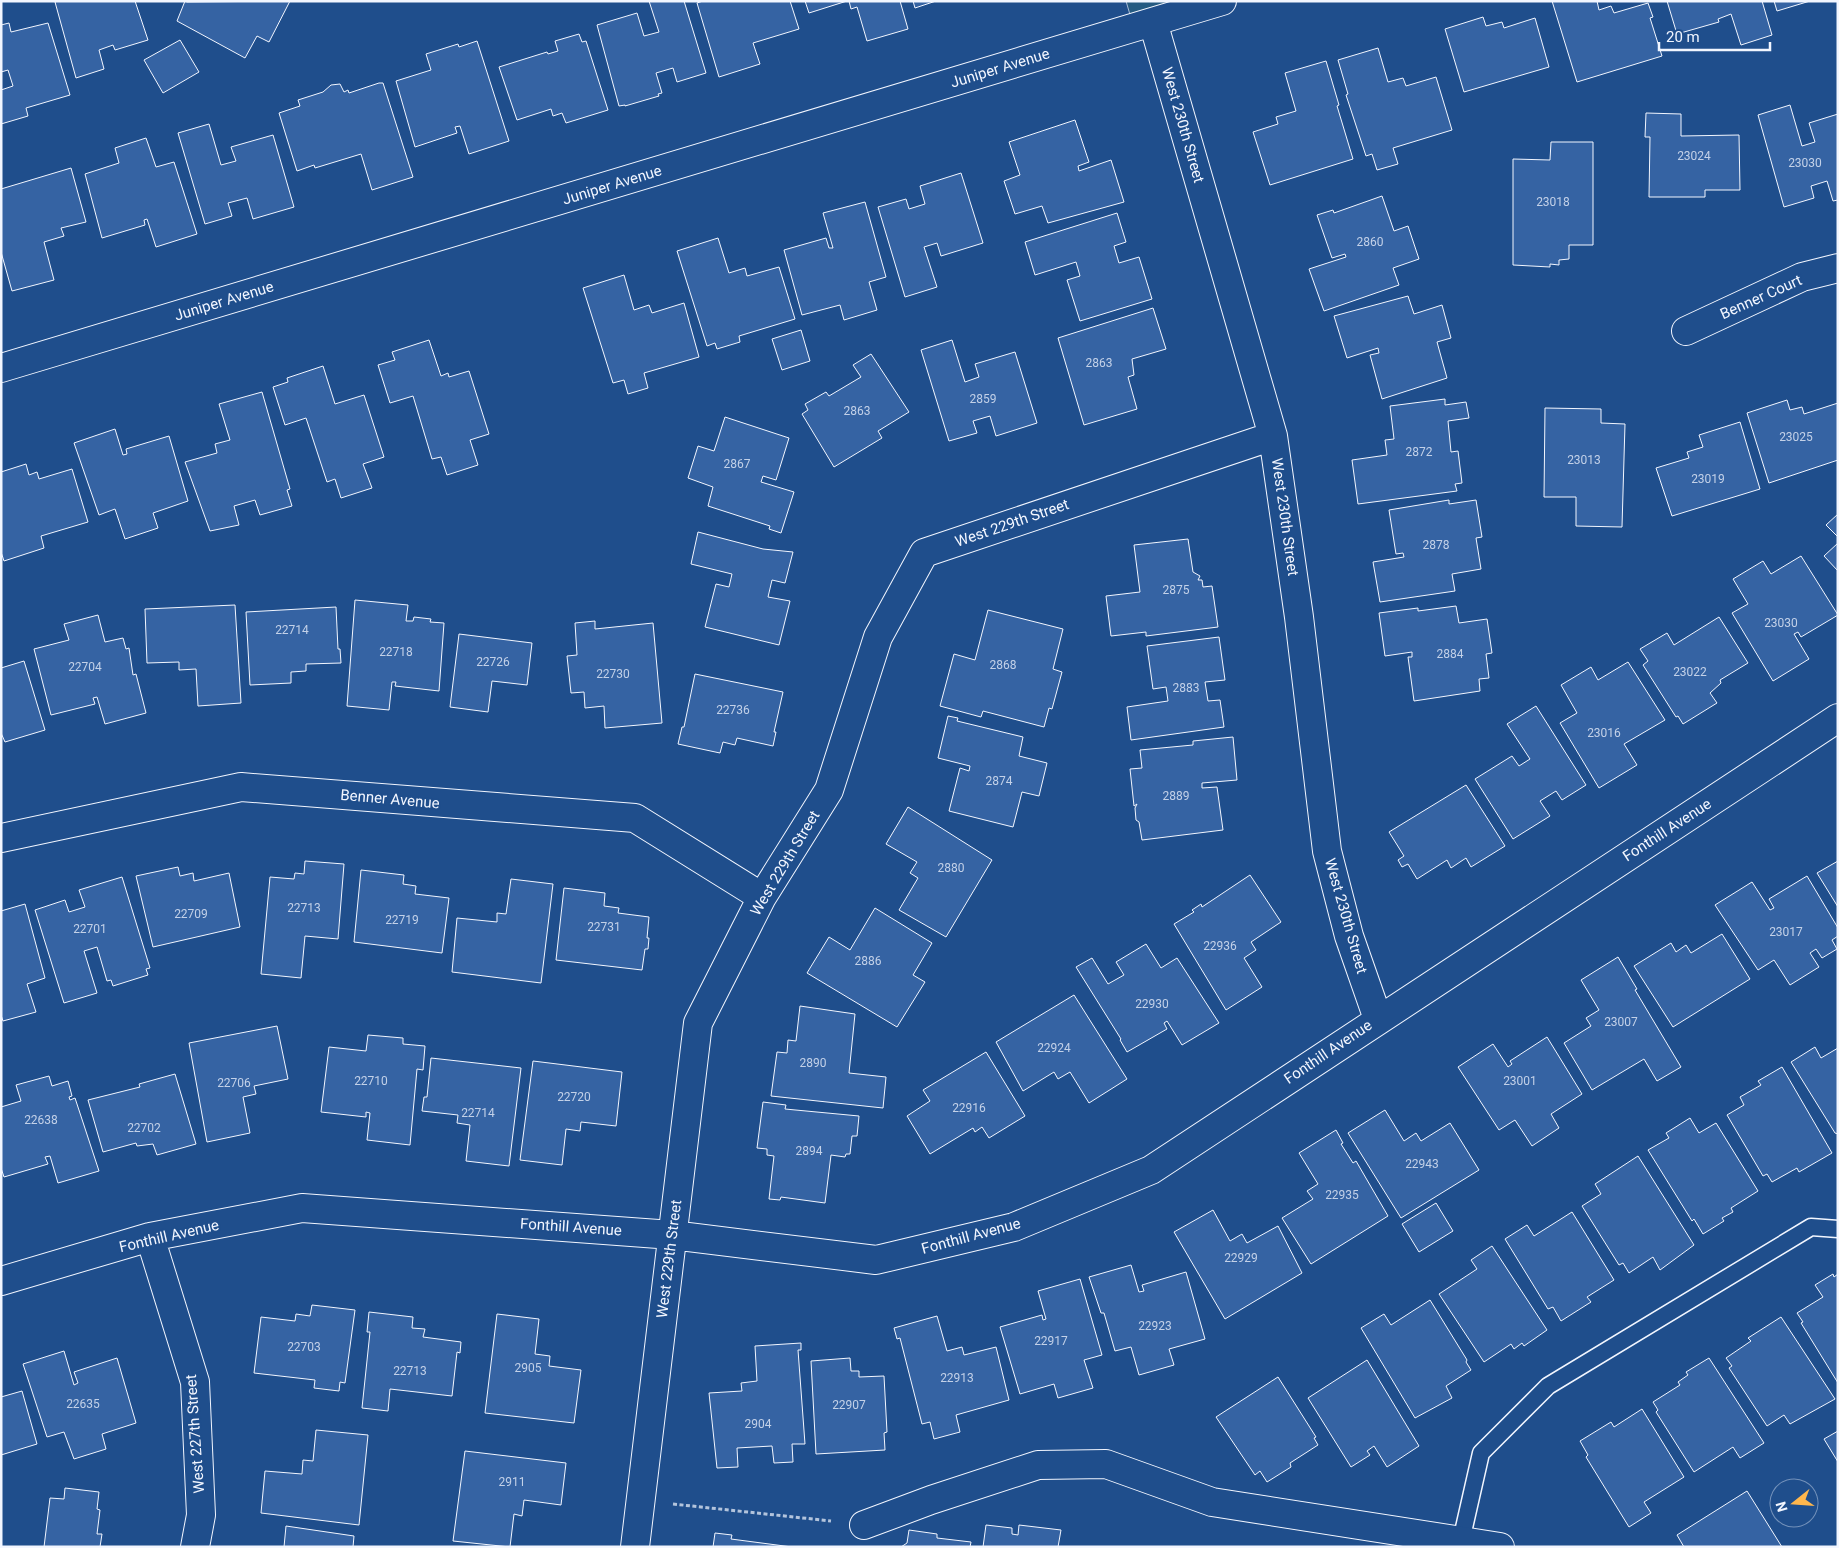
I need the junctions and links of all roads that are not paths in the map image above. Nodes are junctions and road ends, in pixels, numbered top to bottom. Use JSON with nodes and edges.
{"nodes":[{"id":1,"x":1222,"y":1,"type":"edge"},
{"id":2,"x":1153,"y":22,"type":"junction"},
{"id":3,"x":1838,"y":268,"type":"edge"},
{"id":4,"x":1686,"y":331,"type":"dead end"},
{"id":5,"x":1,"y":368,"type":"edge"},
{"id":6,"x":1273,"y":436,"type":"junction"},
{"id":7,"x":1838,"y":718,"type":"edge"},
{"id":8,"x":1,"y":838,"type":"edge"},
{"id":9,"x":762,"y":897,"type":"junction"},
{"id":10,"x":1378,"y":1019,"type":"junction"},
{"id":11,"x":1838,"y":1229,"type":"edge"},
{"id":12,"x":672,"y":1235,"type":"junction"},
{"id":13,"x":150,"y":1237,"type":"junction"},
{"id":14,"x":1,"y":1282,"type":"edge"},
{"id":15,"x":864,"y":1525,"type":"road end"},
{"id":16,"x":1461,"y":1541,"type":"junction"},
{"id":17,"x":195,"y":1547,"type":"edge"},
{"id":18,"x":635,"y":1547,"type":"edge"},
{"id":19,"x":1500,"y":1547,"type":"edge"}],
"edges":[{"from":1,"to":2,"type":"street","name":"Juniper Avenue"},
{"from":2,"to":5,"type":"street","name":"Juniper Avenue"},
{"from":2,"to":6,"type":"street","name":"West 230th Street"},
{"from":3,"to":4,"type":"street","name":"Benner Court"},
{"from":6,"to":9,"type":"street","name":"West 229th Street"},
{"from":6,"to":10,"type":"street","name":"West 230th Street"},
{"from":7,"to":10,"type":"street","name":"Fonthill Avenue"},
{"from":8,"to":9,"type":"street","name":"Benner Avenue"},
{"from":9,"to":12,"type":"street","name":"West 229th Street"},
{"from":10,"to":12,"type":"street","name":"Fonthill Avenue"},
{"from":11,"to":16,"type":"lane"},
{"from":12,"to":13,"type":"street","name":"Fonthill Avenue"},
{"from":12,"to":18,"type":"street","name":"West 229th Street"},
{"from":13,"to":14,"type":"street","name":"Fonthill Avenue"},
{"from":13,"to":17,"type":"street","name":"West 227th Street"},
{"from":15,"to":16,"type":"street"},
{"from":16,"to":19,"type":"street"}]}
